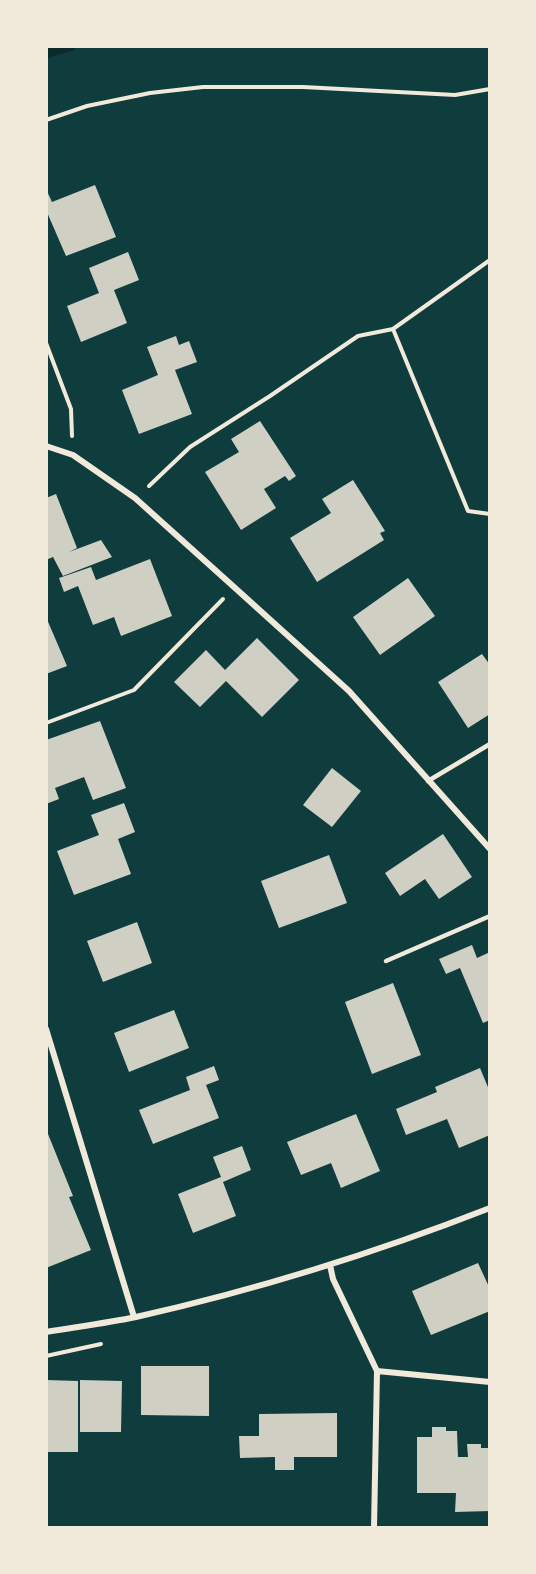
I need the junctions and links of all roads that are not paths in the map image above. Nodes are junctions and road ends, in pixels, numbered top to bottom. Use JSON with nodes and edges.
{"nodes":[{"id":1,"x":46,"y":446,"type":"edge"},
{"id":2,"x":489,"y":744,"type":"edge"},
{"id":3,"x":428,"y":781,"type":"junction"},
{"id":4,"x":489,"y":849,"type":"edge"},
{"id":5,"x":489,"y":916,"type":"edge"},
{"id":6,"x":386,"y":961,"type":"dead end"},
{"id":7,"x":46,"y":1029,"type":"edge"},
{"id":8,"x":489,"y":1208,"type":"edge"},
{"id":9,"x":330,"y":1265,"type":"junction"},
{"id":10,"x":134,"y":1317,"type":"junction"},
{"id":11,"x":46,"y":1332,"type":"edge"},
{"id":12,"x":377,"y":1371,"type":"junction"},
{"id":13,"x":489,"y":1382,"type":"edge"},
{"id":14,"x":375,"y":1527,"type":"edge"}],
"edges":[{"from":1,"to":3,"type":"street"},
{"from":2,"to":3,"type":"lane"},
{"from":3,"to":4,"type":"street"},
{"from":5,"to":6,"type":"lane"},
{"from":7,"to":10,"type":"street"},
{"from":8,"to":9,"type":"street"},
{"from":9,"to":10,"type":"street"},
{"from":9,"to":12,"type":"street"},
{"from":10,"to":11,"type":"street"},
{"from":12,"to":13,"type":"street"},
{"from":12,"to":14,"type":"street"}]}
